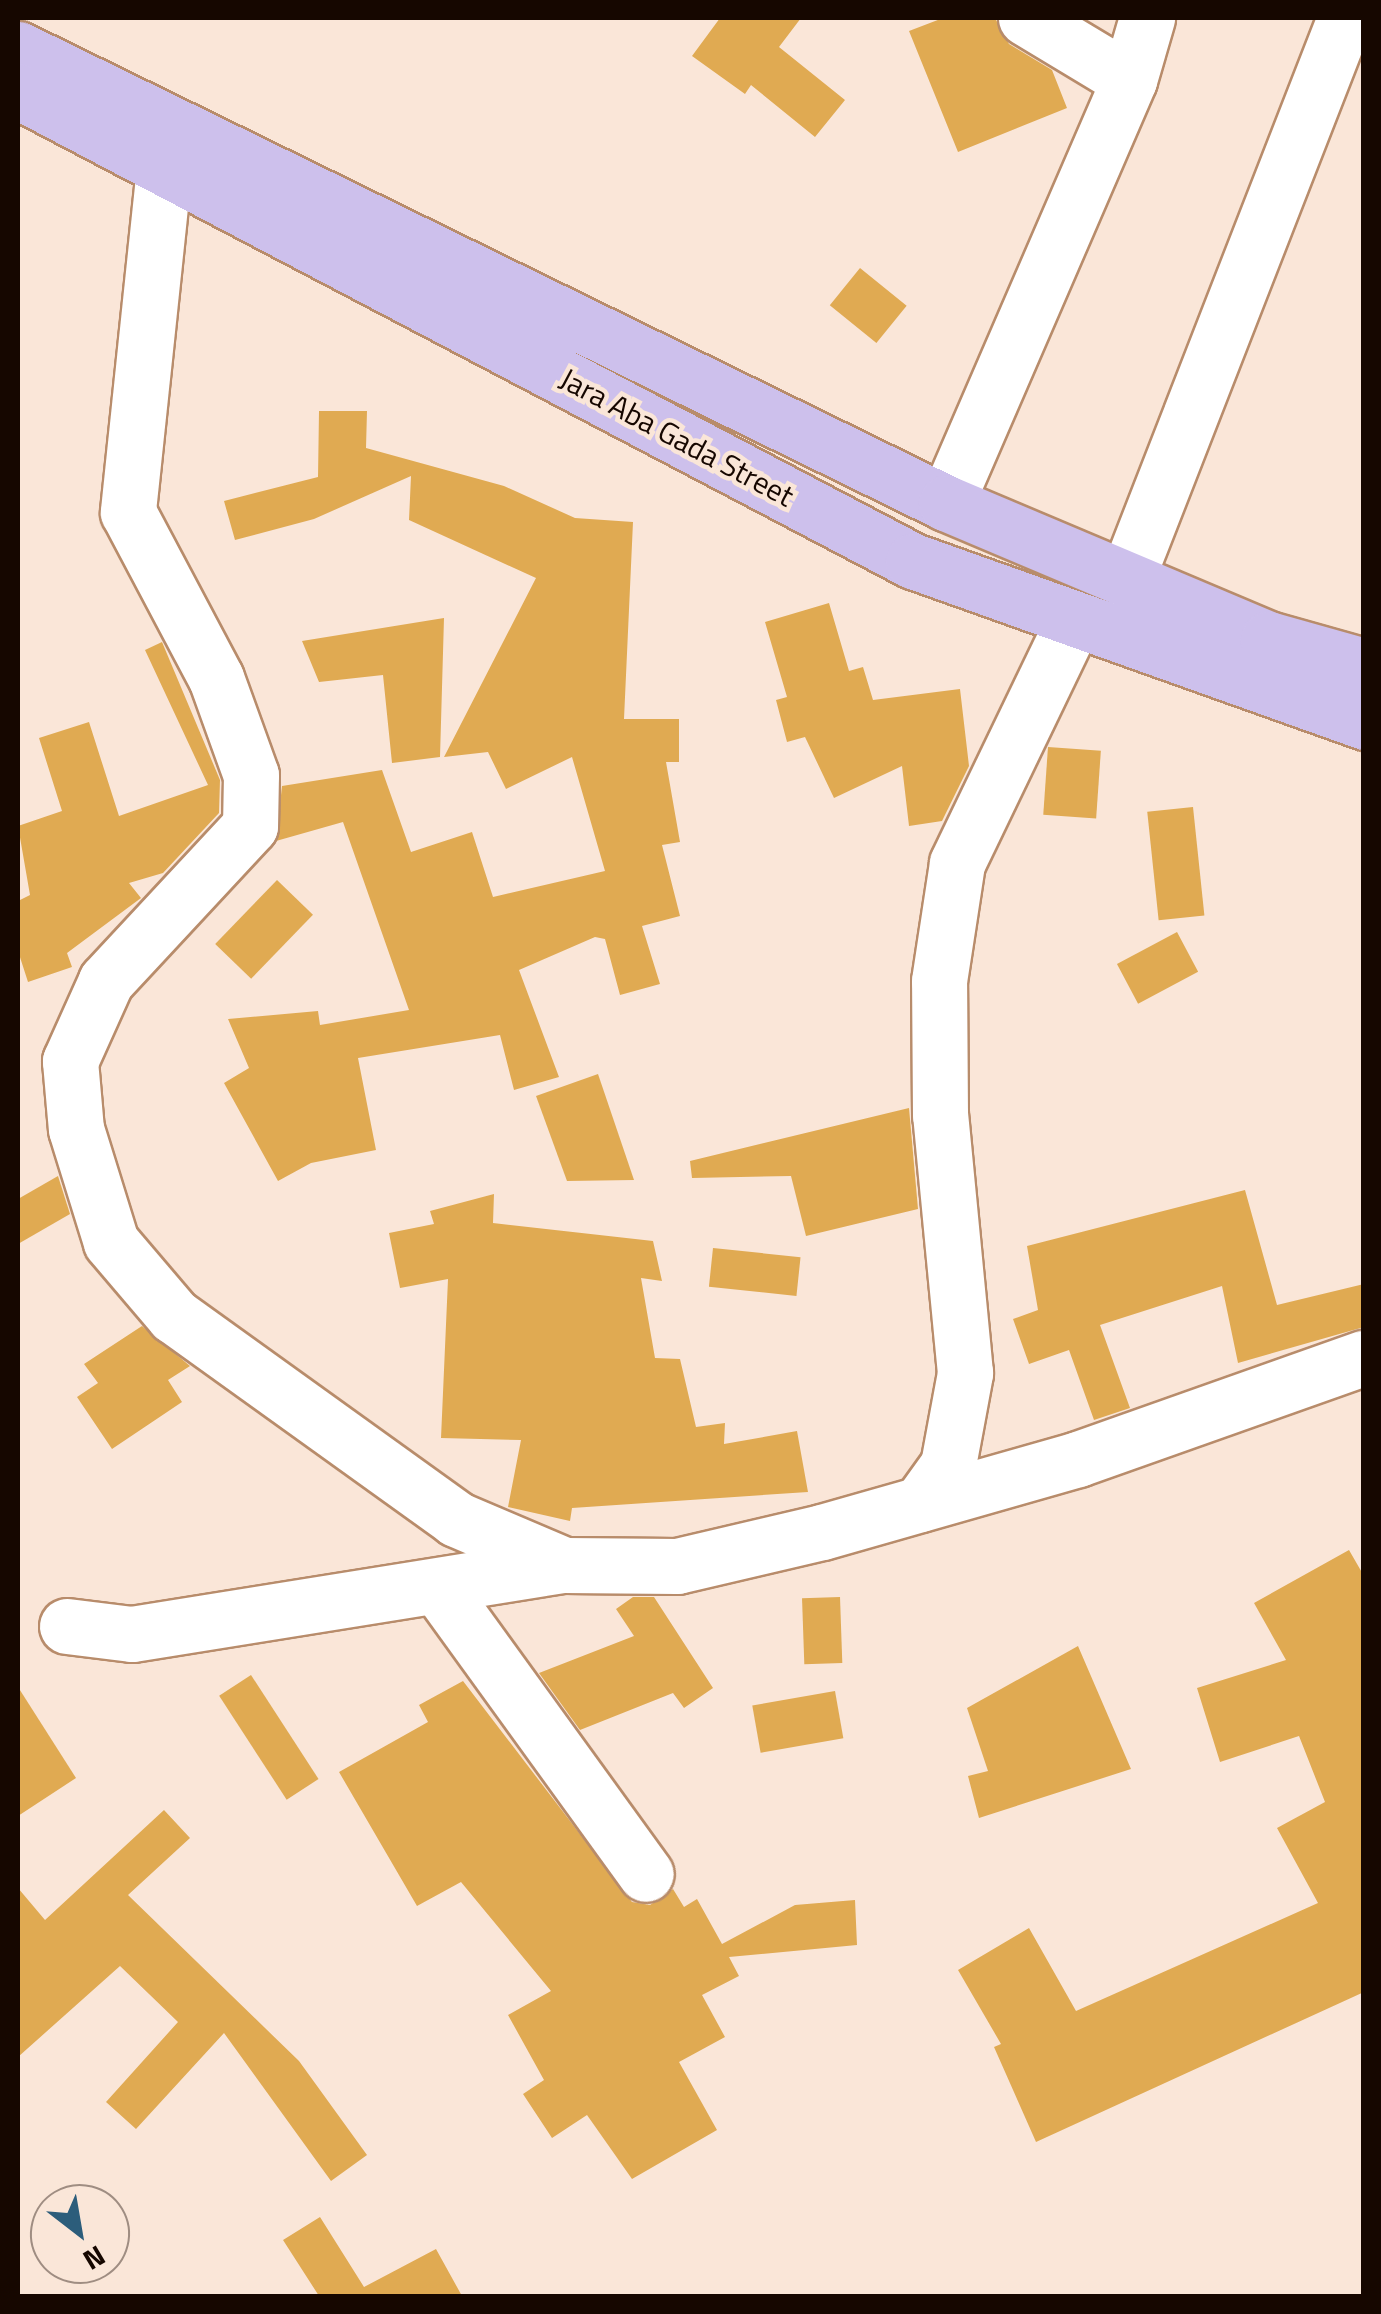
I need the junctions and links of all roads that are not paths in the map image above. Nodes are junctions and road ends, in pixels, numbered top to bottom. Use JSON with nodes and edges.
{"nodes":[{"id":1,"x":1026,"y":18,"type":"edge"},
{"id":2,"x":1147,"y":18,"type":"edge"},
{"id":3,"x":1345,"y":18,"type":"edge"},
{"id":4,"x":18,"y":49,"type":"edge"},
{"id":5,"x":1129,"y":80,"type":"junction"},
{"id":6,"x":1343,"y":83,"type":"edge"},
{"id":7,"x":18,"y":92,"type":"edge"},
{"id":8,"x":164,"y":168,"type":"junction"},
{"id":9,"x":946,"y":503,"type":"junction"},
{"id":10,"x":1126,"y":580,"type":"junction"},
{"id":11,"x":1074,"y":620,"type":"junction"},
{"id":12,"x":1364,"y":666,"type":"edge"},
{"id":13,"x":1364,"y":722,"type":"edge"},
{"id":14,"x":1364,"y":1358,"type":"edge"},
{"id":15,"x":920,"y":1504,"type":"junction"},
{"id":16,"x":564,"y":1565,"type":"junction"},
{"id":17,"x":438,"y":1587,"type":"junction"},
{"id":18,"x":68,"y":1626,"type":"dead end"},
{"id":19,"x":646,"y":1874,"type":"dead end"}],
"edges":[{"from":1,"to":5,"type":"street"},
{"from":2,"to":5,"type":"street"},
{"from":3,"to":6,"type":"street"},
{"from":4,"to":9,"type":"main road","name":"Jara Aba Gada Street"},
{"from":5,"to":9,"type":"street"},
{"from":6,"to":10,"type":"street"},
{"from":7,"to":8,"type":"main road","name":"Jara Aba Gada Street"},
{"from":8,"to":11,"type":"main road","name":"Jara Aba Gada Street"},
{"from":8,"to":16,"type":"street"},
{"from":9,"to":10,"type":"main road","name":"Jara Aba Gada Street"},
{"from":10,"to":12,"type":"main road","name":"Jara Aba Gada Street"},
{"from":11,"to":13,"type":"main road","name":"Jara Aba Gada Street"},
{"from":11,"to":15,"type":"street"},
{"from":14,"to":15,"type":"street"},
{"from":15,"to":16,"type":"street"},
{"from":16,"to":17,"type":"street"},
{"from":17,"to":18,"type":"street"},
{"from":17,"to":19,"type":"street"}]}
